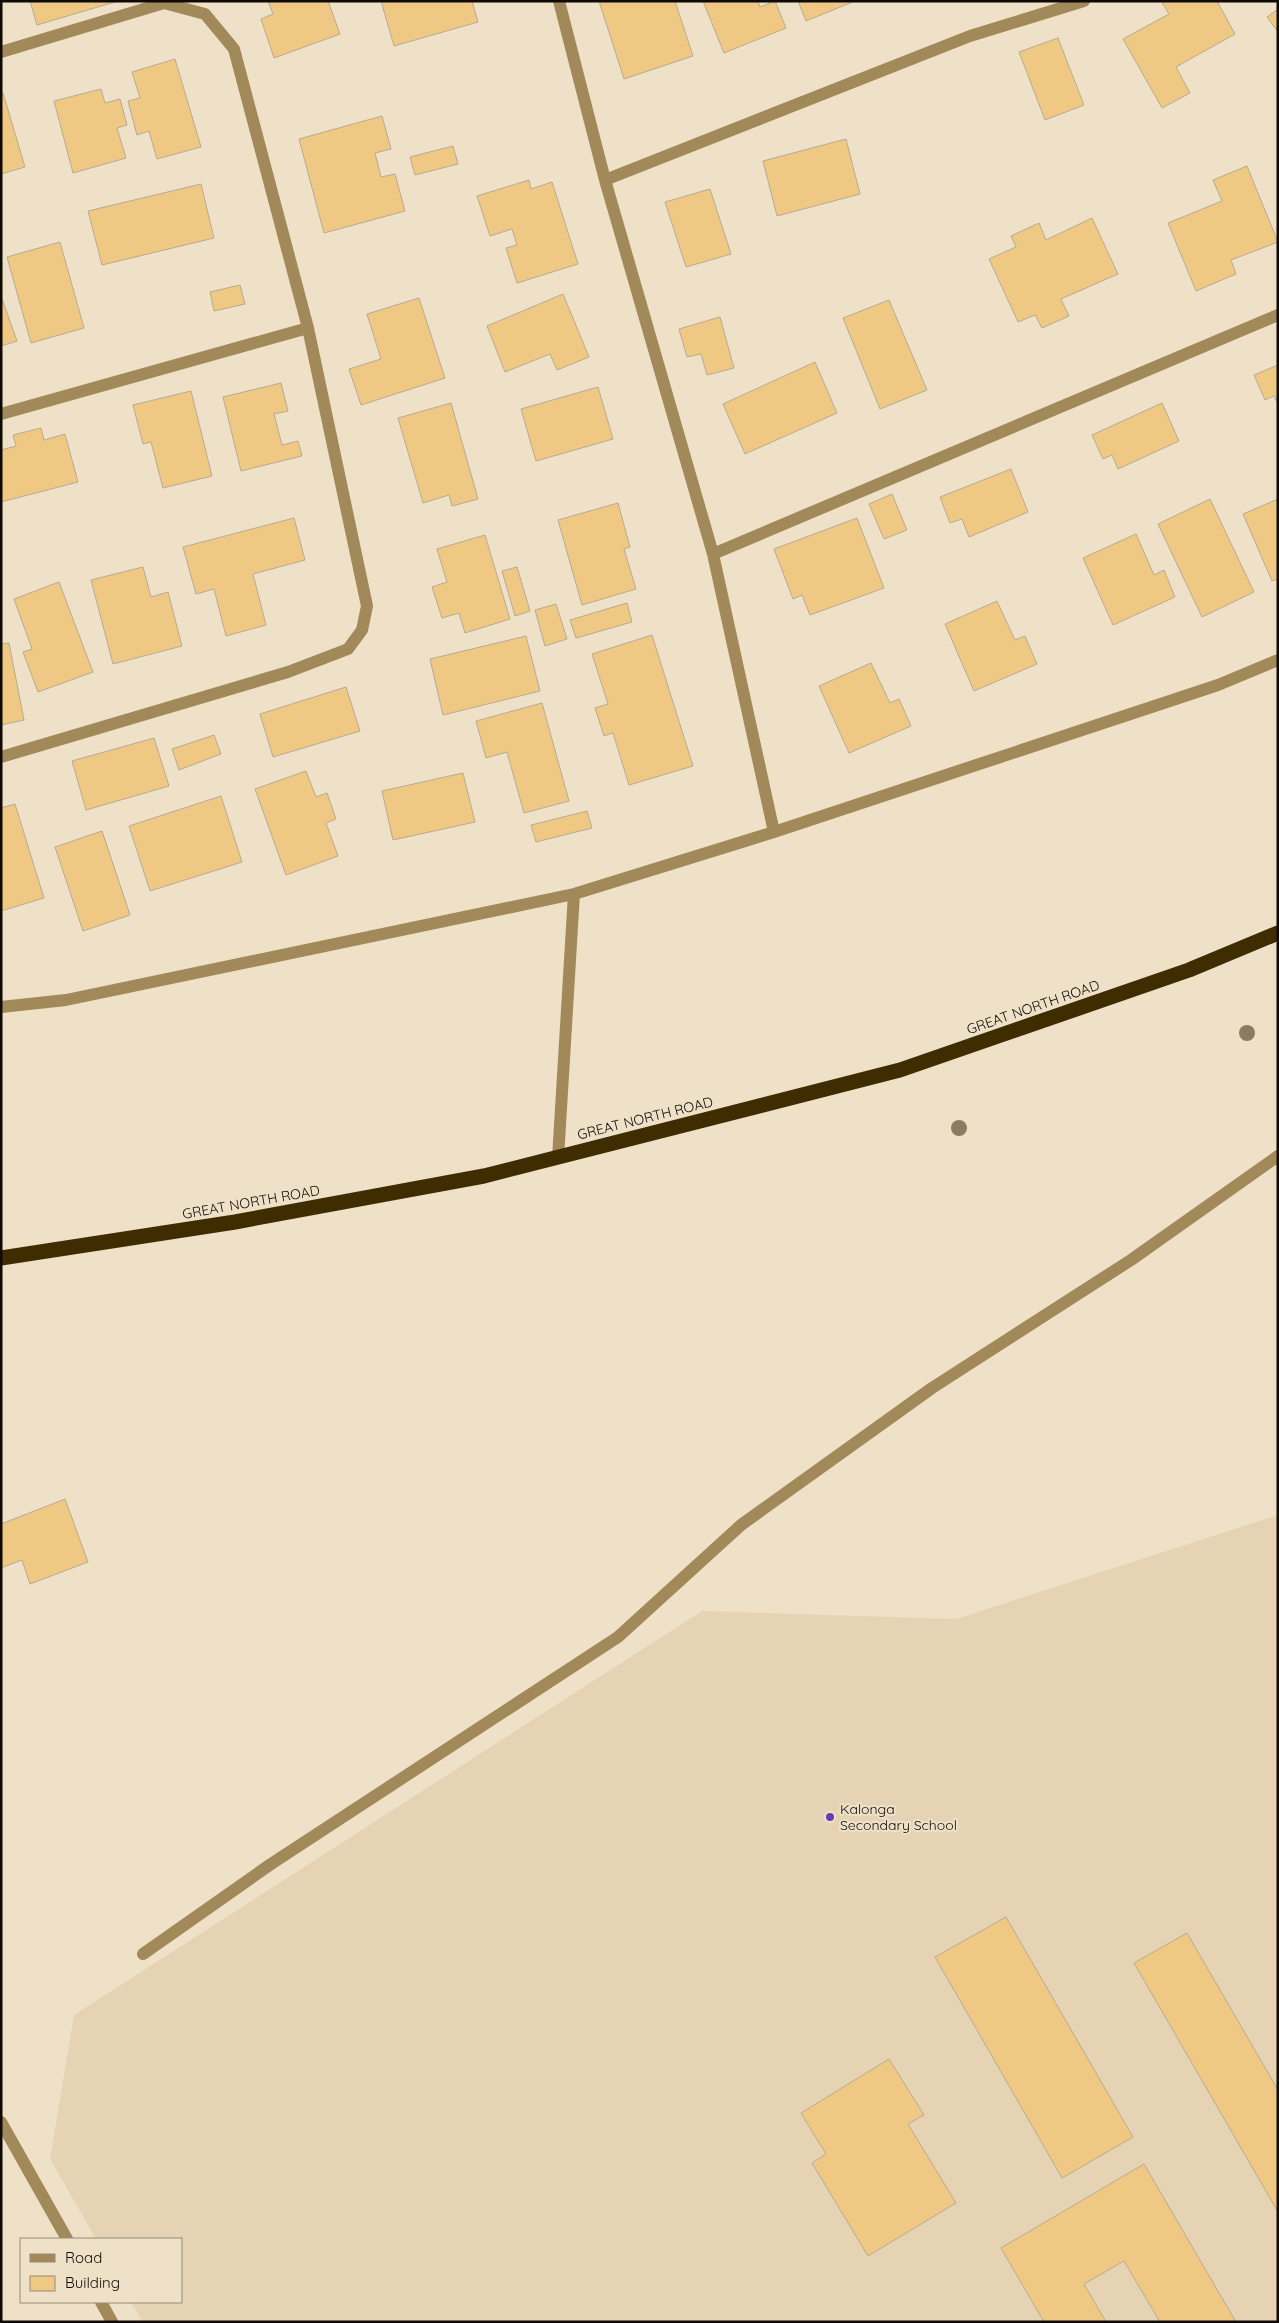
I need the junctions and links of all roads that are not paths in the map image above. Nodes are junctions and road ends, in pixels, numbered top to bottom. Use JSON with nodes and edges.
{"nodes":[{"id":1,"x":559,"y":1,"type":"edge"},
{"id":2,"x":1084,"y":1,"type":"edge"},
{"id":3,"x":1,"y":52,"type":"edge"},
{"id":4,"x":605,"y":180,"type":"junction"},
{"id":5,"x":1278,"y":315,"type":"edge"},
{"id":6,"x":308,"y":328,"type":"junction"},
{"id":7,"x":1,"y":414,"type":"edge"},
{"id":8,"x":713,"y":554,"type":"junction"},
{"id":9,"x":1278,"y":660,"type":"edge"},
{"id":10,"x":1,"y":757,"type":"edge"},
{"id":11,"x":774,"y":832,"type":"junction"},
{"id":12,"x":574,"y":894,"type":"junction"},
{"id":13,"x":1278,"y":934,"type":"edge"},
{"id":14,"x":1,"y":1007,"type":"edge"},
{"id":15,"x":1278,"y":1156,"type":"edge"},
{"id":16,"x":558,"y":1158,"type":"junction"},
{"id":17,"x":1,"y":1258,"type":"edge"},
{"id":18,"x":143,"y":1954,"type":"dead end"},
{"id":19,"x":1,"y":2122,"type":"edge"},
{"id":20,"x":66,"y":2238,"type":"edge"},
{"id":21,"x":102,"y":2303,"type":"edge"},
{"id":22,"x":112,"y":2322,"type":"edge"}],
"edges":[{"from":1,"to":4,"type":"street"},
{"from":2,"to":4,"type":"street"},
{"from":3,"to":6,"type":"street"},
{"from":4,"to":8,"type":"street"},
{"from":5,"to":8,"type":"street"},
{"from":6,"to":7,"type":"street"},
{"from":6,"to":10,"type":"street"},
{"from":8,"to":11,"type":"street"},
{"from":9,"to":11,"type":"street"},
{"from":11,"to":12,"type":"street"},
{"from":12,"to":14,"type":"street"},
{"from":12,"to":16,"type":"street"},
{"from":13,"to":16,"type":"highway","name":"GREAT NORTH ROAD"},
{"from":15,"to":18,"type":"street"},
{"from":16,"to":17,"type":"highway","name":"GREAT NORTH ROAD"},
{"from":19,"to":20,"type":"street"},
{"from":21,"to":22,"type":"street"}]}
